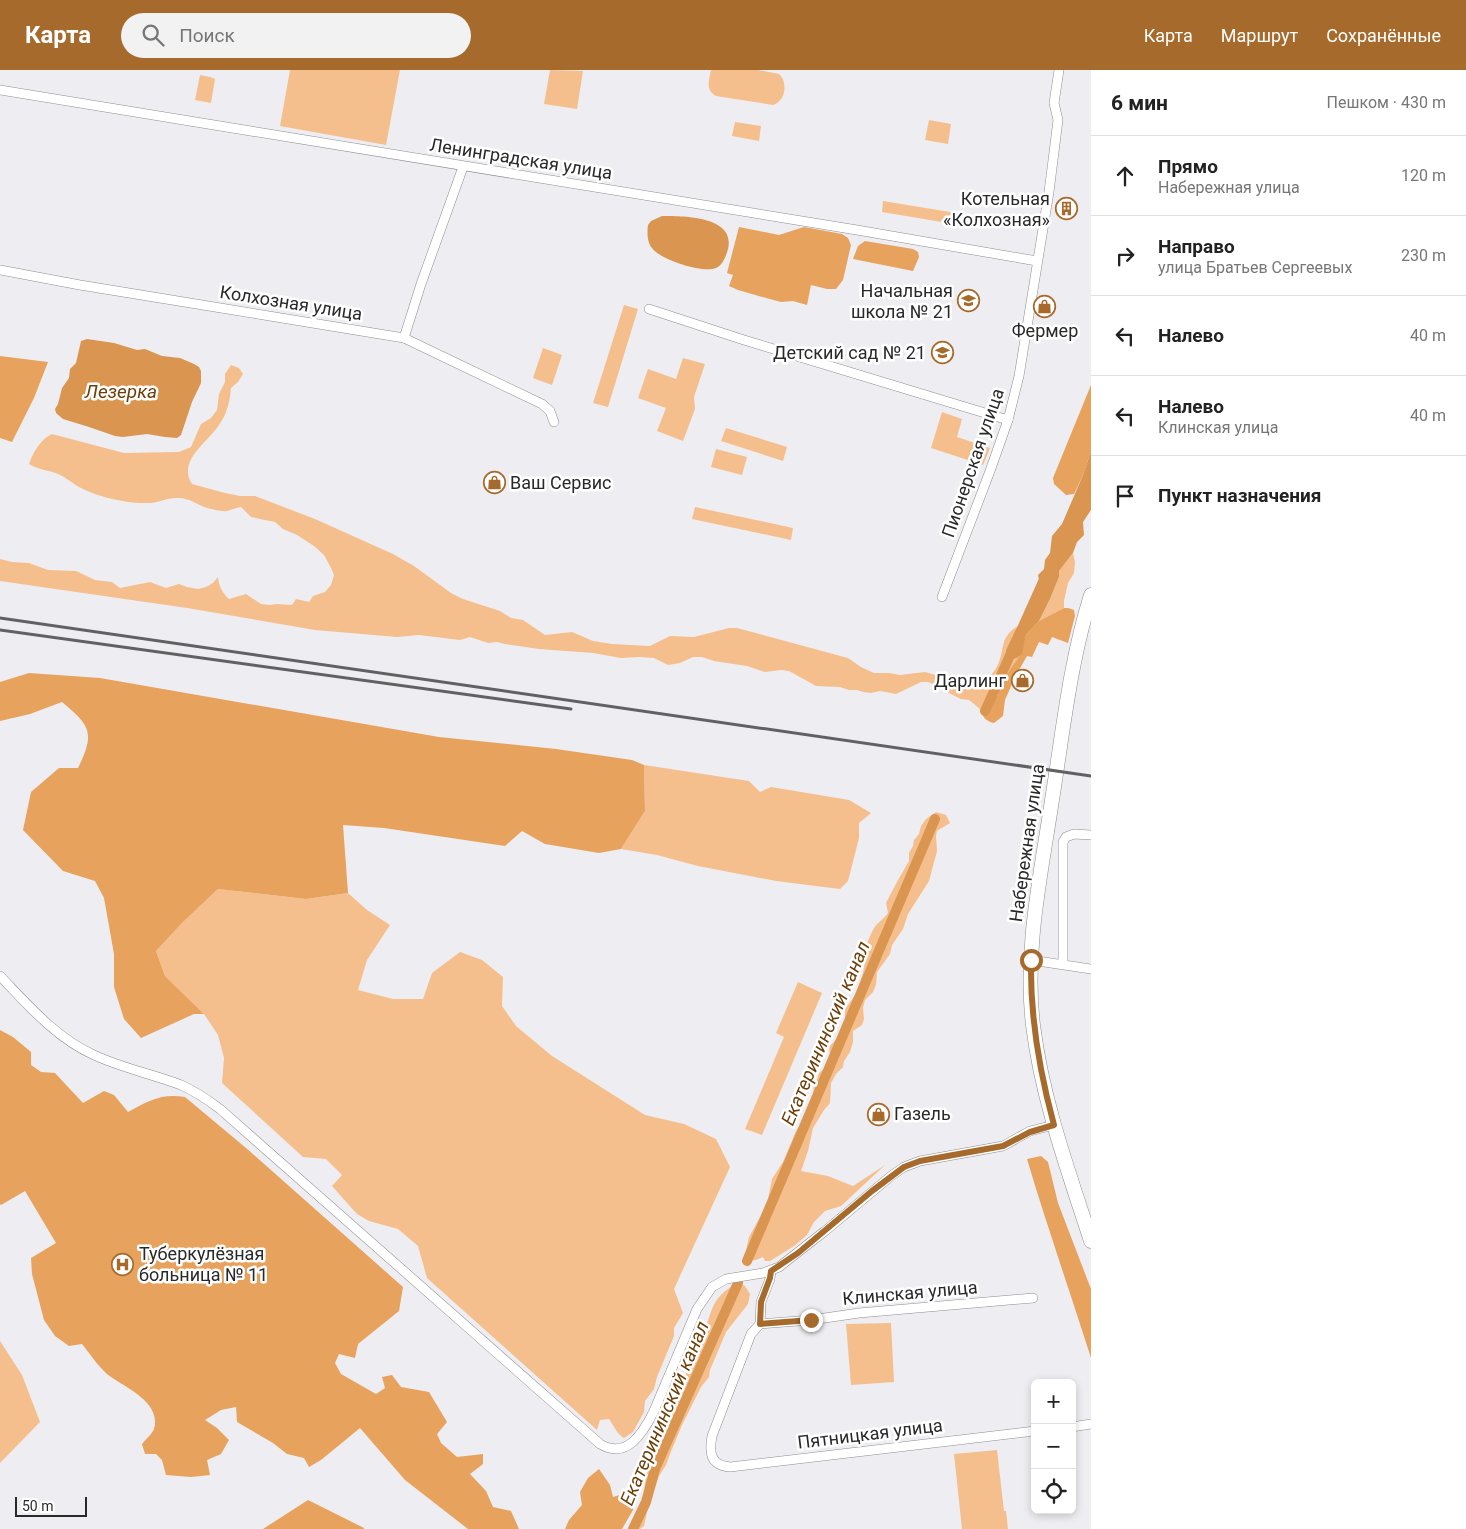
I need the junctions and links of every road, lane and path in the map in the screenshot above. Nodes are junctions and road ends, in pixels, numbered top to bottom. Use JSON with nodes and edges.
{"nodes":[{"id":1,"x":1059,"y":70,"type":"edge"},
{"id":2,"x":0,"y":90,"type":"edge"},
{"id":3,"x":463,"y":167,"type":"junction"},
{"id":4,"x":1037,"y":261,"type":"junction"},
{"id":5,"x":0,"y":270,"type":"edge"},
{"id":6,"x":649,"y":309,"type":"dead end"},
{"id":7,"x":404,"y":338,"type":"junction"},
{"id":8,"x":1008,"y":420,"type":"junction"},
{"id":9,"x":554,"y":422,"type":"dead end"},
{"id":10,"x":1091,"y":595,"type":"edge"},
{"id":11,"x":942,"y":597,"type":"dead end"},
{"id":12,"x":1091,"y":835,"type":"edge"},
{"id":13,"x":1031,"y":960,"type":"junction"},
{"id":14,"x":1063,"y":964,"type":"junction"},
{"id":15,"x":1091,"y":969,"type":"edge"},
{"id":16,"x":0,"y":976,"type":"edge"},
{"id":17,"x":1054,"y":1125,"type":"junction"},
{"id":18,"x":1091,"y":1241,"type":"edge"},
{"id":19,"x":771,"y":1271,"type":"junction"},
{"id":20,"x":1033,"y":1298,"type":"dead end"},
{"id":21,"x":760,"y":1324,"type":"junction"},
{"id":22,"x":1091,"y":1424,"type":"edge"},
{"id":23,"x":1076,"y":1426,"type":"edge"},
{"id":24,"x":1031,"y":1431,"type":"edge"}],
"edges":[{"from":1,"to":4,"type":"street","name":"Пионерская улица"},
{"from":2,"to":3,"type":"street","name":"Ленинградская улица"},
{"from":3,"to":4,"type":"street","name":"Ленинградская улица"},
{"from":3,"to":7,"type":"street"},
{"from":4,"to":8,"type":"street","name":"Пионерская улица"},
{"from":5,"to":7,"type":"street","name":"Колхозная улица"},
{"from":6,"to":8,"type":"street"},
{"from":7,"to":9,"type":"street","name":"Колхозная улица"},
{"from":8,"to":11,"type":"street","name":"Пионерская улица"},
{"from":10,"to":13,"type":"main road","name":"Набережная улица"},
{"from":12,"to":14,"type":"street"},
{"from":13,"to":14,"type":"street"},
{"from":13,"to":17,"type":"main road","name":"Набережная улица"},
{"from":14,"to":15,"type":"street"},
{"from":16,"to":19,"type":"street"},
{"from":17,"to":18,"type":"main road","name":"Набережная улица"},
{"from":17,"to":19,"type":"street"},
{"from":19,"to":21,"type":"street"},
{"from":20,"to":21,"type":"street","name":"Клинская улица"},
{"from":21,"to":24,"type":"street","name":"Пятницкая улица"},
{"from":22,"to":23,"type":"street"}]}
